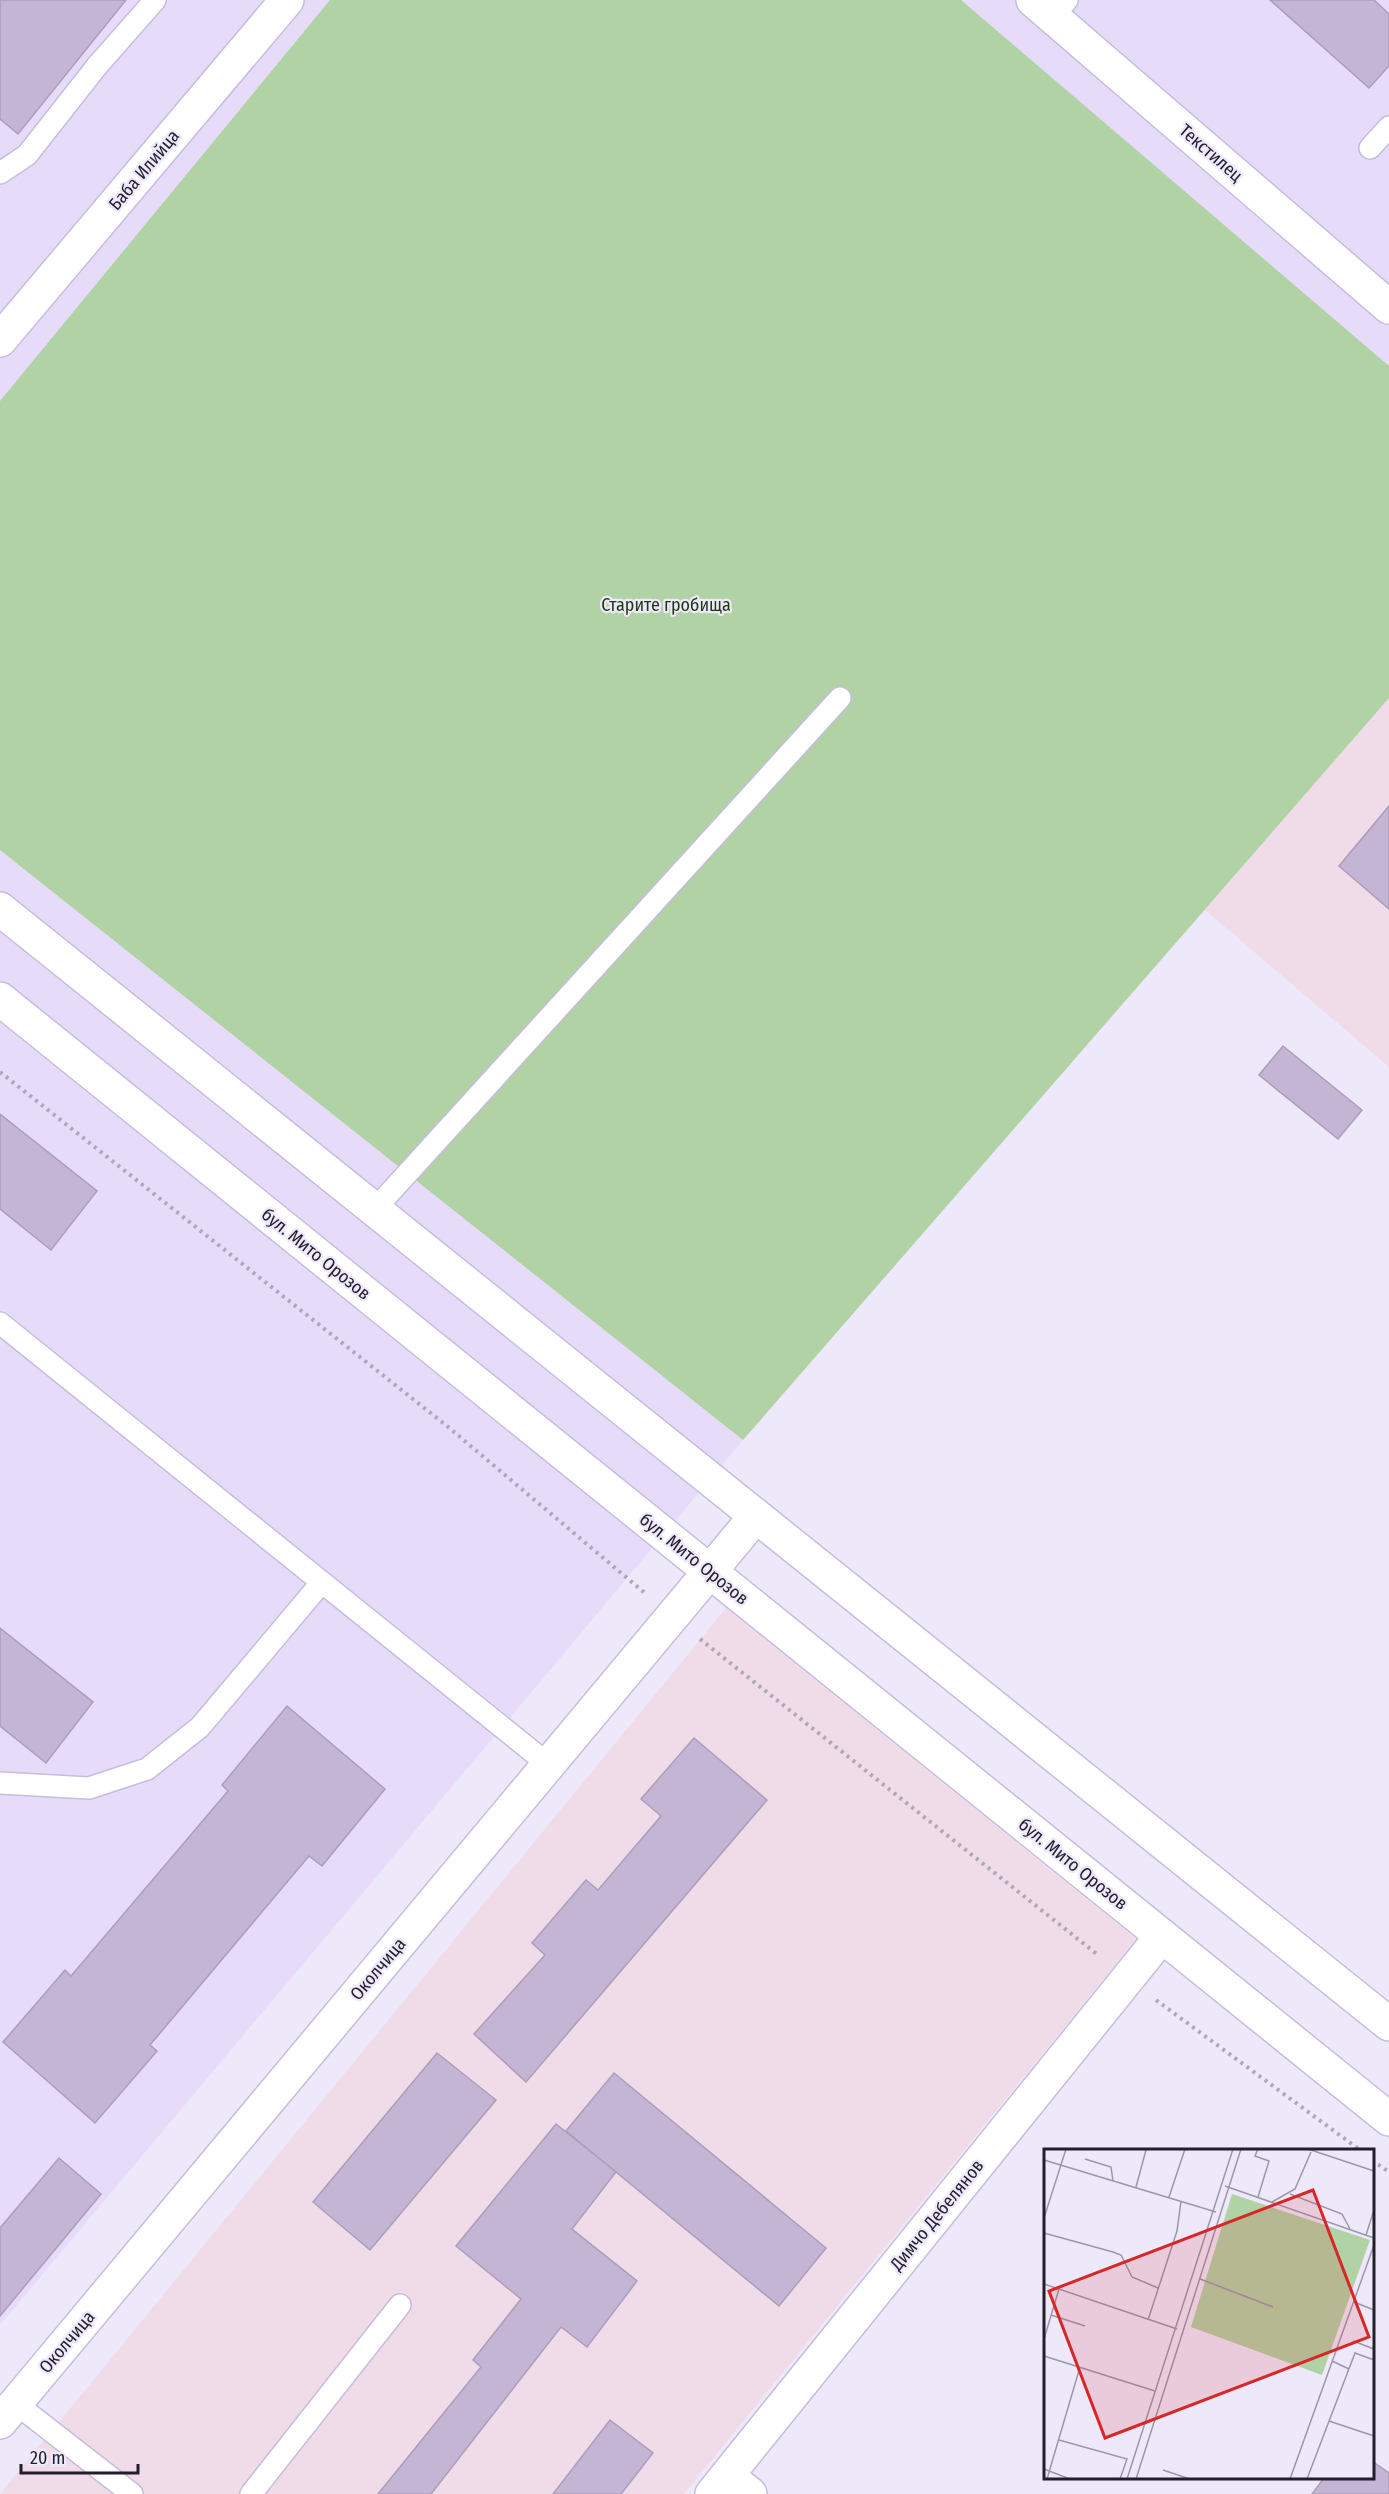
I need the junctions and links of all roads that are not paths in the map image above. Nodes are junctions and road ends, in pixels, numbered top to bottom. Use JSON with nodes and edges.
{"nodes":[{"id":1,"x":154,"y":0,"type":"edge"},
{"id":2,"x":287,"y":0,"type":"edge"},
{"id":3,"x":1051,"y":6,"type":"edge"},
{"id":4,"x":1389,"y":127,"type":"edge"},
{"id":5,"x":1370,"y":148,"type":"dead end"},
{"id":6,"x":0,"y":173,"type":"edge"},
{"id":7,"x":1389,"y":307,"type":"edge"},
{"id":8,"x":0,"y":340,"type":"edge"},
{"id":9,"x":840,"y":698,"type":"dead end"},
{"id":10,"x":0,"y":909,"type":"edge"},
{"id":11,"x":0,"y":999,"type":"edge"},
{"id":12,"x":374,"y":1210,"type":"junction"},
{"id":13,"x":0,"y":1323,"type":"edge"},
{"id":14,"x":756,"y":1516,"type":"junction"},
{"id":15,"x":710,"y":1572,"type":"junction"},
{"id":16,"x":322,"y":1582,"type":"junction"},
{"id":17,"x":549,"y":1765,"type":"junction"},
{"id":18,"x":0,"y":1783,"type":"edge"},
{"id":19,"x":1162,"y":1936,"type":"junction"},
{"id":20,"x":1389,"y":2024,"type":"edge"},
{"id":21,"x":1389,"y":2119,"type":"edge"},
{"id":22,"x":400,"y":2306,"type":"dead end"},
{"id":23,"x":8,"y":2413,"type":"edge"},
{"id":24,"x":730,"y":2488,"type":"edge"},
{"id":25,"x":132,"y":2494,"type":"edge"},
{"id":26,"x":251,"y":2494,"type":"edge"}],
"edges":[{"from":1,"to":6,"type":"lane"},
{"from":2,"to":8,"type":"main road","name":"Баба Илийца"},
{"from":3,"to":7,"type":"main road","name":"Текстилец"},
{"from":4,"to":5,"type":"lane"},
{"from":9,"to":12,"type":"lane"},
{"from":10,"to":12,"type":"main road"},
{"from":11,"to":15,"type":"main road","name":"бул. Мито Орозов"},
{"from":12,"to":14,"type":"main road"},
{"from":13,"to":16,"type":"lane"},
{"from":14,"to":15,"type":"main road","name":"Околчица"},
{"from":14,"to":20,"type":"main road"},
{"from":15,"to":17,"type":"main road","name":"Околчица"},
{"from":15,"to":19,"type":"main road","name":"бул. Мито Орозов"},
{"from":16,"to":17,"type":"lane"},
{"from":16,"to":18,"type":"lane"},
{"from":17,"to":23,"type":"main road","name":"Околчица"},
{"from":19,"to":21,"type":"main road","name":"бул. Мито Орозов"},
{"from":19,"to":24,"type":"main road","name":"Димчо Дебелянов"},
{"from":22,"to":26,"type":"lane"},
{"from":23,"to":25,"type":"lane"}]}
